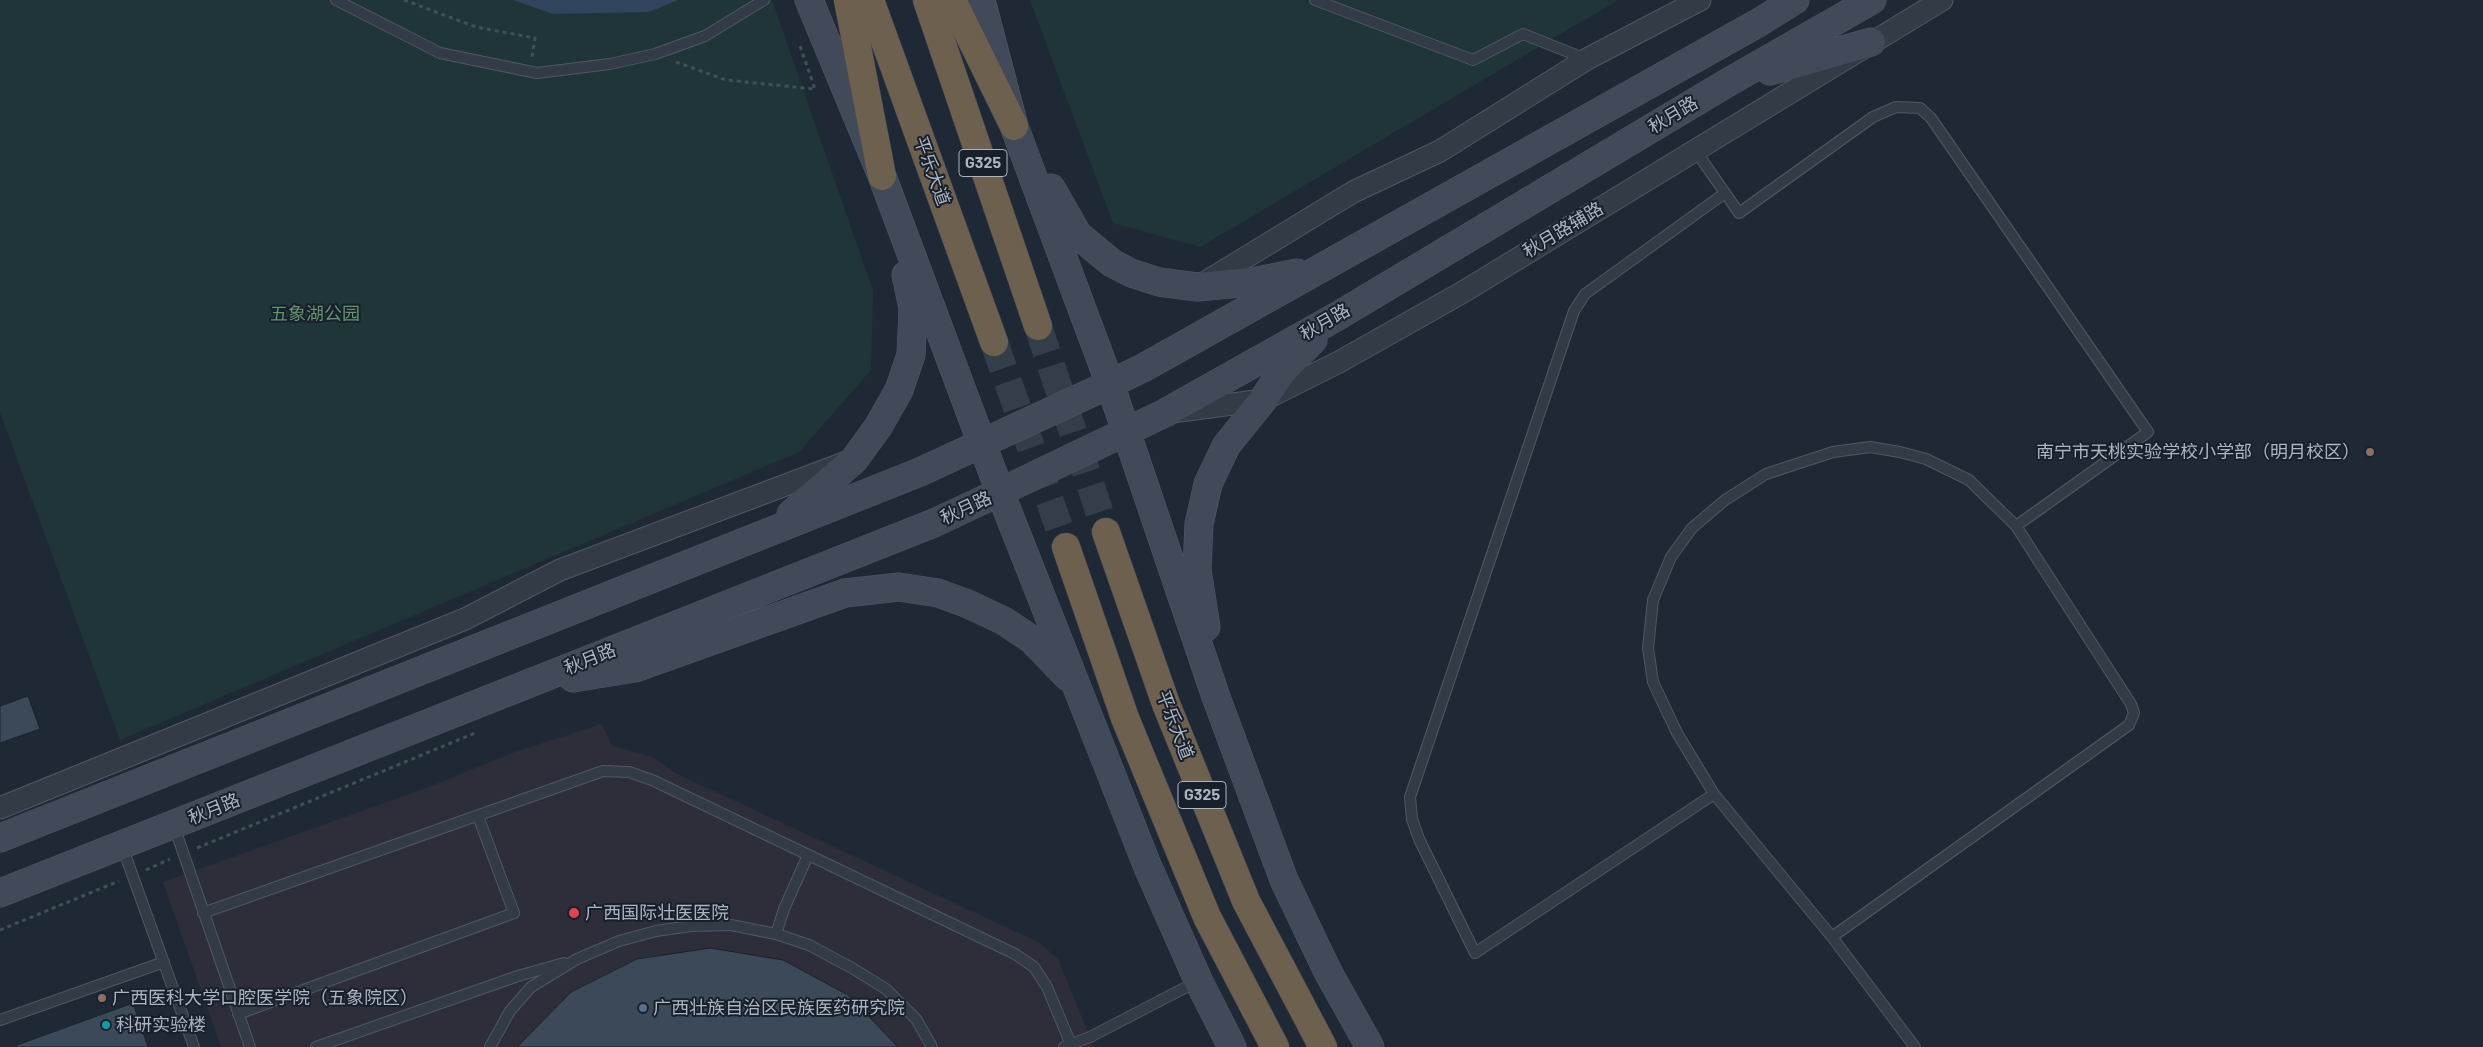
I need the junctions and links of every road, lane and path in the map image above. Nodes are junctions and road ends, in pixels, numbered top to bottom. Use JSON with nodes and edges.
{"nodes":[{"id":1,"x":336,"y":0,"type":"edge"},
{"id":2,"x":404,"y":0,"type":"edge"},
{"id":3,"x":764,"y":0,"type":"edge"},
{"id":4,"x":809,"y":0,"type":"edge"},
{"id":5,"x":848,"y":0,"type":"edge"},
{"id":6,"x":870,"y":0,"type":"edge"},
{"id":7,"x":927,"y":0,"type":"edge"},
{"id":8,"x":952,"y":0,"type":"edge"},
{"id":9,"x":981,"y":0,"type":"edge"},
{"id":10,"x":1315,"y":0,"type":"edge"},
{"id":11,"x":1700,"y":0,"type":"edge"},
{"id":12,"x":1795,"y":0,"type":"edge"},
{"id":13,"x":1872,"y":0,"type":"edge"},
{"id":14,"x":1942,"y":0,"type":"edge"},
{"id":15,"x":1871,"y":42,"type":"junction"},
{"id":16,"x":655,"y":54,"type":"junction"},
{"id":17,"x":1586,"y":59,"type":"junction"},
{"id":18,"x":531,"y":71,"type":"junction"},
{"id":19,"x":1727,"y":83,"type":"junction"},
{"id":20,"x":815,"y":89,"type":"dead end"},
{"id":21,"x":1014,"y":126,"type":"junction"},
{"id":22,"x":1695,"y":150,"type":"junction"},
{"id":23,"x":882,"y":176,"type":"junction"},
{"id":24,"x":1725,"y":193,"type":"junction"},
{"id":25,"x":1321,"y":268,"type":"junction"},
{"id":26,"x":1197,"y":287,"type":"junction"},
{"id":27,"x":1336,"y":317,"type":"junction"},
{"id":28,"x":1038,"y":326,"type":"tunnel mouth"},
{"id":29,"x":994,"y":342,"type":"tunnel mouth"},
{"id":30,"x":1110,"y":384,"type":"junction"},
{"id":31,"x":1263,"y":400,"type":"junction"},
{"id":32,"x":1164,"y":413,"type":"junction"},
{"id":33,"x":1126,"y":432,"type":"junction"},
{"id":34,"x":983,"y":442,"type":"junction"},
{"id":35,"x":854,"y":460,"type":"junction"},
{"id":36,"x":1000,"y":492,"type":"junction"},
{"id":37,"x":2016,"y":526,"type":"junction"},
{"id":38,"x":769,"y":532,"type":"junction"},
{"id":39,"x":1106,"y":532,"type":"tunnel mouth"},
{"id":40,"x":1066,"y":547,"type":"tunnel mouth"},
{"id":41,"x":1076,"y":684,"type":"junction"},
{"id":42,"x":524,"y":685,"type":"junction"},
{"id":43,"x":1216,"y":697,"type":"junction"},
{"id":44,"x":480,"y":731,"type":"dead end"},
{"id":45,"x":1714,"y":794,"type":"junction"},
{"id":46,"x":0,"y":808,"type":"edge"},
{"id":47,"x":478,"y":816,"type":"junction"},
{"id":48,"x":173,"y":825,"type":"junction"},
{"id":49,"x":0,"y":838,"type":"edge"},
{"id":50,"x":122,"y":845,"type":"junction"},
{"id":51,"x":183,"y":854,"type":"junction"},
{"id":52,"x":808,"y":855,"type":"junction"},
{"id":53,"x":133,"y":875,"type":"junction"},
{"id":54,"x":0,"y":893,"type":"edge"},
{"id":55,"x":203,"y":913,"type":"junction"},
{"id":56,"x":0,"y":930,"type":"edge"},
{"id":57,"x":776,"y":934,"type":"junction"},
{"id":58,"x":1832,"y":937,"type":"junction"},
{"id":59,"x":576,"y":959,"type":"junction"},
{"id":60,"x":164,"y":962,"type":"junction"},
{"id":61,"x":1198,"y":980,"type":"junction"},
{"id":62,"x":238,"y":1014,"type":"junction"},
{"id":63,"x":0,"y":1020,"type":"edge"},
{"id":64,"x":1069,"y":1046,"type":"edge"},
{"id":65,"x":194,"y":1047,"type":"edge"},
{"id":66,"x":250,"y":1047,"type":"edge"},
{"id":67,"x":316,"y":1047,"type":"edge"},
{"id":68,"x":490,"y":1047,"type":"edge"},
{"id":69,"x":932,"y":1047,"type":"edge"},
{"id":70,"x":1232,"y":1047,"type":"edge"},
{"id":71,"x":1275,"y":1047,"type":"edge"},
{"id":72,"x":1323,"y":1047,"type":"edge"},
{"id":73,"x":1370,"y":1047,"type":"edge"},
{"id":74,"x":1915,"y":1047,"type":"edge"}],
"edges":[{"from":1,"to":18,"type":"lane"},
{"from":2,"to":18,"type":"path"},
{"from":3,"to":16,"type":"lane"},
{"from":4,"to":23,"type":"main road"},
{"from":5,"to":23,"type":"highway"},
{"from":6,"to":29,"type":"highway","name":"平乐大道"},
{"from":7,"to":28,"type":"highway","number":"G325"},
{"from":8,"to":21,"type":"highway"},
{"from":9,"to":21,"type":"main road"},
{"from":10,"to":17,"type":"lane"},
{"from":11,"to":17,"type":"street"},
{"from":12,"to":25,"type":"main road"},
{"from":13,"to":19,"type":"main road","name":"秋月路"},
{"from":14,"to":15,"type":"street","name":"秋月路辅路"},
{"from":15,"to":19,"type":"main road"},
{"from":15,"to":22,"type":"street","name":"秋月路辅路"},
{"from":16,"to":18,"type":"lane"},
{"from":16,"to":20,"type":"path"},
{"from":17,"to":26,"type":"street"},
{"from":19,"to":27,"type":"main road","name":"秋月路"},
{"from":21,"to":26,"type":"main road"},
{"from":21,"to":30,"type":"main road"},
{"from":22,"to":24,"type":"lane"},
{"from":22,"to":31,"type":"street","name":"秋月路辅路"},
{"from":23,"to":34,"type":"main road"},
{"from":23,"to":35,"type":"main road"},
{"from":24,"to":37,"type":"lane"},
{"from":24,"to":45,"type":"lane"},
{"from":25,"to":26,"type":"main road"},
{"from":25,"to":30,"type":"main road"},
{"from":27,"to":31,"type":"main road"},
{"from":27,"to":32,"type":"main road","name":"秋月路"},
{"from":30,"to":33,"type":"main road"},
{"from":30,"to":34,"type":"main road"},
{"from":31,"to":32,"type":"street","name":"秋月路辅路"},
{"from":31,"to":43,"type":"main road"},
{"from":32,"to":33,"type":"main road","name":"秋月路"},
{"from":33,"to":36,"type":"main road","name":"秋月路"},
{"from":33,"to":43,"type":"main road"},
{"from":34,"to":36,"type":"main road"},
{"from":34,"to":38,"type":"main road"},
{"from":35,"to":38,"type":"main road"},
{"from":35,"to":46,"type":"street"},
{"from":36,"to":41,"type":"main road"},
{"from":36,"to":42,"type":"main road","name":"秋月路"},
{"from":37,"to":45,"type":"lane"},
{"from":37,"to":58,"type":"lane"},
{"from":38,"to":49,"type":"main road"},
{"from":39,"to":72,"type":"highway","name":"平乐大道","number":"G325"},
{"from":40,"to":71,"type":"highway"},
{"from":41,"to":42,"type":"main road"},
{"from":41,"to":61,"type":"main road"},
{"from":42,"to":48,"type":"main road","name":"秋月路"},
{"from":43,"to":73,"type":"main road"},
{"from":44,"to":51,"type":"path"},
{"from":45,"to":58,"type":"lane"},
{"from":47,"to":52,"type":"lane"},
{"from":47,"to":55,"type":"lane"},
{"from":47,"to":62,"type":"lane"},
{"from":48,"to":50,"type":"main road","name":"秋月路"},
{"from":48,"to":51,"type":"lane"},
{"from":50,"to":53,"type":"lane"},
{"from":50,"to":54,"type":"main road","name":"秋月路"},
{"from":51,"to":53,"type":"path"},
{"from":51,"to":55,"type":"lane"},
{"from":52,"to":57,"type":"lane"},
{"from":52,"to":64,"type":"lane"},
{"from":53,"to":56,"type":"path"},
{"from":53,"to":60,"type":"lane"},
{"from":55,"to":62,"type":"lane"},
{"from":57,"to":59,"type":"lane"},
{"from":57,"to":69,"type":"lane"},
{"from":58,"to":74,"type":"lane"},
{"from":59,"to":67,"type":"lane"},
{"from":59,"to":68,"type":"lane"},
{"from":60,"to":63,"type":"lane"},
{"from":60,"to":65,"type":"lane"},
{"from":61,"to":64,"type":"lane"},
{"from":61,"to":70,"type":"main road"},
{"from":62,"to":66,"type":"lane"}]}
